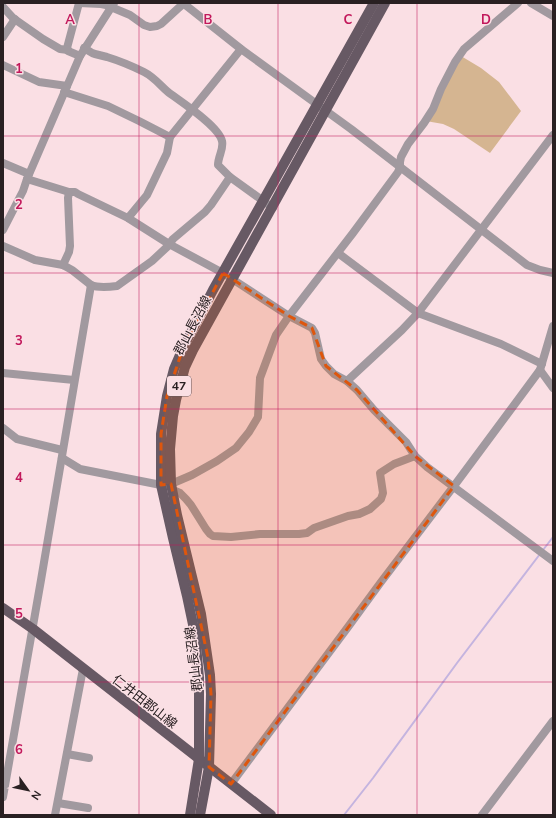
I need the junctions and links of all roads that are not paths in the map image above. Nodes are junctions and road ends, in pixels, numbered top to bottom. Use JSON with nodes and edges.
{"nodes":[{"id":1,"x":79,"y":3,"type":"edge"},
{"id":2,"x":184,"y":3,"type":"edge"},
{"id":3,"x":374,"y":3,"type":"edge"},
{"id":4,"x":385,"y":3,"type":"edge"},
{"id":5,"x":518,"y":3,"type":"edge"},
{"id":6,"x":531,"y":3,"type":"edge"},
{"id":7,"x":113,"y":5,"type":"edge"},
{"id":8,"x":3,"y":7,"type":"edge"},
{"id":9,"x":553,"y":16,"type":"edge"},
{"id":10,"x":15,"y":19,"type":"junction"},
{"id":11,"x":3,"y":37,"type":"edge"},
{"id":12,"x":84,"y":48,"type":"junction"},
{"id":13,"x":241,"y":49,"type":"junction"},
{"id":14,"x":68,"y":50,"type":"junction"},
{"id":15,"x":80,"y":56,"type":"junction"},
{"id":16,"x":3,"y":66,"type":"edge"},
{"id":17,"x":65,"y":89,"type":"junction"},
{"id":18,"x":321,"y":108,"type":"junction"},
{"id":19,"x":192,"y":109,"type":"junction"},
{"id":20,"x":553,"y":135,"type":"edge"},
{"id":21,"x":170,"y":137,"type":"junction"},
{"id":22,"x":3,"y":163,"type":"edge"},
{"id":23,"x":400,"y":167,"type":"junction"},
{"id":24,"x":28,"y":177,"type":"junction"},
{"id":25,"x":230,"y":177,"type":"junction"},
{"id":26,"x":69,"y":192,"type":"junction"},
{"id":27,"x":264,"y":201,"type":"junction"},
{"id":28,"x":272,"y":208,"type":"junction"},
{"id":29,"x":128,"y":218,"type":"junction"},
{"id":30,"x":481,"y":229,"type":"junction"},
{"id":31,"x":3,"y":230,"type":"edge"},
{"id":32,"x":169,"y":244,"type":"junction"},
{"id":33,"x":3,"y":246,"type":"edge"},
{"id":34,"x":338,"y":253,"type":"junction"},
{"id":35,"x":63,"y":265,"type":"junction"},
{"id":36,"x":223,"y":273,"type":"junction"},
{"id":37,"x":553,"y":273,"type":"edge"},
{"id":38,"x":232,"y":279,"type":"junction"},
{"id":39,"x":91,"y":286,"type":"junction"},
{"id":40,"x":418,"y":313,"type":"junction"},
{"id":41,"x":289,"y":316,"type":"junction"},
{"id":42,"x":553,"y":326,"type":"edge"},
{"id":43,"x":541,"y":367,"type":"junction"},
{"id":44,"x":3,"y":373,"type":"edge"},
{"id":45,"x":74,"y":380,"type":"junction"},
{"id":46,"x":347,"y":381,"type":"junction"},
{"id":47,"x":553,"y":388,"type":"edge"},
{"id":48,"x":3,"y":428,"type":"edge"},
{"id":49,"x":62,"y":454,"type":"junction"},
{"id":50,"x":416,"y":456,"type":"junction"},
{"id":51,"x":168,"y":486,"type":"junction"},
{"id":52,"x":454,"y":486,"type":"junction"},
{"id":53,"x":553,"y":561,"type":"edge"},
{"id":54,"x":3,"y":608,"type":"edge"},
{"id":55,"x":32,"y":629,"type":"junction"},
{"id":56,"x":83,"y":669,"type":"junction"},
{"id":57,"x":553,"y":721,"type":"edge"},
{"id":58,"x":67,"y":754,"type":"junction"},
{"id":59,"x":89,"y":758,"type":"dead end"},
{"id":60,"x":199,"y":759,"type":"junction"},
{"id":61,"x":209,"y":767,"type":"junction"},
{"id":62,"x":5,"y":773,"type":"edge"},
{"id":63,"x":231,"y":784,"type":"junction"},
{"id":64,"x":3,"y":797,"type":"edge"},
{"id":65,"x":58,"y":803,"type":"junction"},
{"id":66,"x":88,"y":808,"type":"dead end"},
{"id":67,"x":55,"y":815,"type":"edge"},
{"id":68,"x":190,"y":815,"type":"edge"},
{"id":69,"x":200,"y":815,"type":"edge"},
{"id":70,"x":271,"y":815,"type":"edge"},
{"id":71,"x":482,"y":815,"type":"edge"}],
"edges":[{"from":1,"to":7,"type":"street"},
{"from":1,"to":14,"type":"street"},
{"from":2,"to":7,"type":"street"},
{"from":2,"to":13,"type":"street"},
{"from":3,"to":18,"type":"main road","name":"郡山長沼線","number":"47"},
{"from":4,"to":18,"type":"main road","name":"郡山長沼線","number":"47"},
{"from":5,"to":23,"type":"street"},
{"from":6,"to":9,"type":"street"},
{"from":7,"to":12,"type":"street"},
{"from":8,"to":10,"type":"street"},
{"from":10,"to":11,"type":"street"},
{"from":10,"to":14,"type":"street"},
{"from":12,"to":15,"type":"street"},
{"from":12,"to":19,"type":"street"},
{"from":13,"to":18,"type":"street"},
{"from":13,"to":19,"type":"street"},
{"from":14,"to":15,"type":"street"},
{"from":15,"to":17,"type":"street"},
{"from":16,"to":17,"type":"street"},
{"from":17,"to":21,"type":"street"},
{"from":17,"to":24,"type":"street"},
{"from":18,"to":23,"type":"street"},
{"from":18,"to":27,"type":"main road","name":"郡山長沼線","number":"47"},
{"from":18,"to":28,"type":"main road","name":"郡山長沼線","number":"47"},
{"from":19,"to":21,"type":"street"},
{"from":19,"to":25,"type":"street"},
{"from":20,"to":30,"type":"street"},
{"from":21,"to":29,"type":"street"},
{"from":22,"to":24,"type":"street"},
{"from":23,"to":30,"type":"street"},
{"from":23,"to":34,"type":"street"},
{"from":24,"to":26,"type":"street"},
{"from":24,"to":31,"type":"street"},
{"from":25,"to":27,"type":"street"},
{"from":25,"to":32,"type":"street"},
{"from":26,"to":29,"type":"street"},
{"from":26,"to":35,"type":"street"},
{"from":27,"to":28,"type":"street"},
{"from":27,"to":36,"type":"main road","name":"郡山長沼線","number":"47"},
{"from":28,"to":38,"type":"main road","name":"郡山長沼線","number":"47"},
{"from":29,"to":32,"type":"street"},
{"from":30,"to":37,"type":"street"},
{"from":30,"to":40,"type":"street"},
{"from":32,"to":36,"type":"street"},
{"from":32,"to":39,"type":"street"},
{"from":33,"to":35,"type":"street"},
{"from":34,"to":40,"type":"street"},
{"from":34,"to":41,"type":"street"},
{"from":35,"to":39,"type":"street"},
{"from":36,"to":38,"type":"street"},
{"from":36,"to":51,"type":"main road","name":"郡山長沼線","number":"47"},
{"from":38,"to":41,"type":"street"},
{"from":38,"to":51,"type":"main road","name":"郡山長沼線","number":"47"},
{"from":39,"to":45,"type":"street"},
{"from":40,"to":43,"type":"street"},
{"from":40,"to":46,"type":"street"},
{"from":41,"to":46,"type":"street"},
{"from":41,"to":51,"type":"street"},
{"from":42,"to":43,"type":"street"},
{"from":43,"to":47,"type":"street"},
{"from":43,"to":52,"type":"street"},
{"from":44,"to":45,"type":"street"},
{"from":45,"to":49,"type":"street"},
{"from":46,"to":50,"type":"street"},
{"from":48,"to":49,"type":"street"},
{"from":49,"to":51,"type":"street"},
{"from":49,"to":55,"type":"street"},
{"from":50,"to":51,"type":"street"},
{"from":50,"to":52,"type":"street"},
{"from":51,"to":60,"type":"main road","name":"郡山長沼線","number":"47"},
{"from":51,"to":61,"type":"main road","name":"郡山長沼線","number":"47"},
{"from":52,"to":53,"type":"street"},
{"from":52,"to":63,"type":"street"},
{"from":54,"to":55,"type":"main road","name":"仁井田郡山線"},
{"from":55,"to":56,"type":"main road","name":"仁井田郡山線"},
{"from":55,"to":62,"type":"street"},
{"from":56,"to":58,"type":"street"},
{"from":56,"to":60,"type":"main road","name":"仁井田郡山線"},
{"from":57,"to":71,"type":"street"},
{"from":58,"to":59,"type":"street"},
{"from":58,"to":65,"type":"street"},
{"from":60,"to":61,"type":"main road","name":"仁井田郡山線"},
{"from":60,"to":68,"type":"main road","name":"郡山長沼線","number":"47"},
{"from":61,"to":63,"type":"main road","name":"仁井田郡山線"},
{"from":61,"to":69,"type":"main road","name":"郡山長沼線","number":"47"},
{"from":62,"to":64,"type":"street"},
{"from":63,"to":70,"type":"main road","name":"仁井田郡山線"},
{"from":65,"to":66,"type":"street"},
{"from":65,"to":67,"type":"street"}]}
